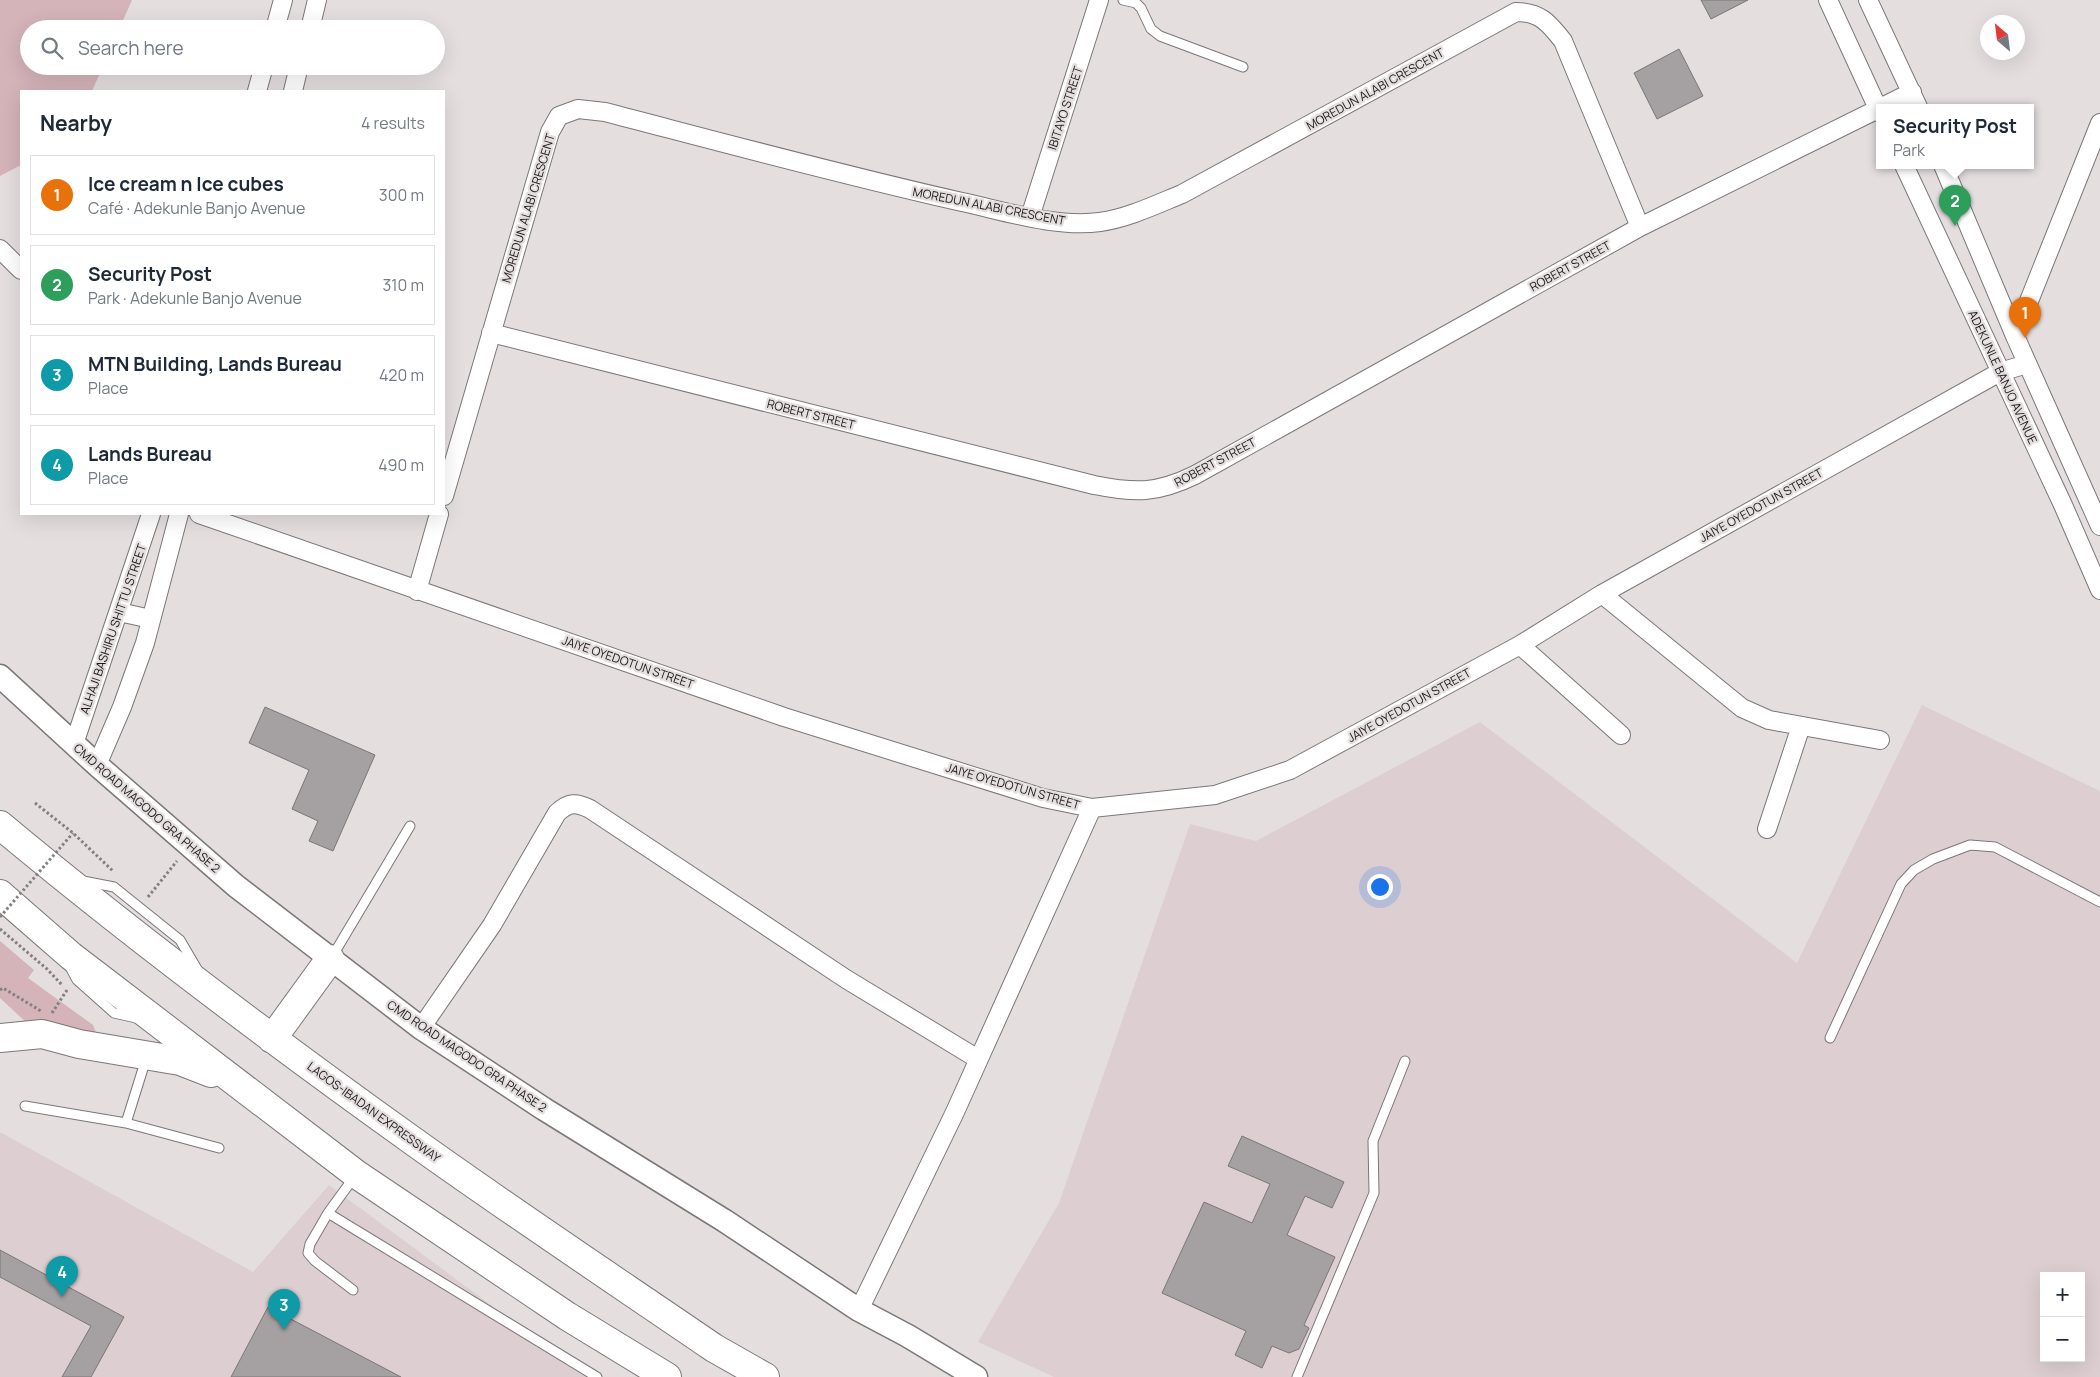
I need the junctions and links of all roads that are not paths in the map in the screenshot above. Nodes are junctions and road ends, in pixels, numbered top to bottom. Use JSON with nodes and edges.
{"nodes":[{"id":1,"x":282,"y":0,"type":"edge"},
{"id":2,"x":317,"y":0,"type":"edge"},
{"id":3,"x":1099,"y":0,"type":"edge"},
{"id":4,"x":1123,"y":0,"type":"edge"},
{"id":5,"x":1828,"y":0,"type":"edge"},
{"id":6,"x":1868,"y":0,"type":"edge"},
{"id":7,"x":277,"y":20,"type":"edge"},
{"id":8,"x":312,"y":20,"type":"edge"},
{"id":9,"x":1243,"y":67,"type":"dead end"},
{"id":10,"x":261,"y":75,"type":"edge"},
{"id":11,"x":297,"y":75,"type":"edge"},
{"id":12,"x":257,"y":90,"type":"edge"},
{"id":13,"x":293,"y":90,"type":"edge"},
{"id":14,"x":1915,"y":99,"type":"edge"},
{"id":15,"x":1877,"y":104,"type":"edge"},
{"id":16,"x":1899,"y":104,"type":"edge"},
{"id":17,"x":1876,"y":112,"type":"edge"},
{"id":18,"x":2100,"y":123,"type":"edge"},
{"id":19,"x":1906,"y":169,"type":"edge"},
{"id":20,"x":1945,"y":169,"type":"edge"},
{"id":21,"x":1030,"y":217,"type":"junction"},
{"id":22,"x":1640,"y":227,"type":"junction"},
{"id":23,"x":0,"y":249,"type":"edge"},
{"id":24,"x":20,"y":269,"type":"edge"},
{"id":25,"x":490,"y":333,"type":"junction"},
{"id":26,"x":2015,"y":336,"type":"junction"},
{"id":27,"x":2027,"y":364,"type":"junction"},
{"id":28,"x":2000,"y":372,"type":"junction"},
{"id":29,"x":445,"y":492,"type":"edge"},
{"id":30,"x":151,"y":515,"type":"edge"},
{"id":31,"x":179,"y":515,"type":"edge"},
{"id":32,"x":202,"y":515,"type":"edge"},
{"id":33,"x":439,"y":515,"type":"edge"},
{"id":34,"x":2100,"y":526,"type":"edge"},
{"id":35,"x":417,"y":590,"type":"junction"},
{"id":36,"x":2100,"y":590,"type":"edge"},
{"id":37,"x":1602,"y":594,"type":"junction"},
{"id":38,"x":119,"y":612,"type":"junction"},
{"id":39,"x":151,"y":620,"type":"junction"},
{"id":40,"x":1520,"y":644,"type":"junction"},
{"id":41,"x":0,"y":676,"type":"edge"},
{"id":42,"x":1801,"y":726,"type":"junction"},
{"id":43,"x":1621,"y":735,"type":"dead end"},
{"id":44,"x":1880,"y":740,"type":"dead end"},
{"id":45,"x":74,"y":744,"type":"junction"},
{"id":46,"x":97,"y":765,"type":"junction"},
{"id":47,"x":1092,"y":808,"type":"junction"},
{"id":48,"x":0,"y":825,"type":"edge"},
{"id":49,"x":410,"y":826,"type":"dead end"},
{"id":50,"x":1767,"y":828,"type":"dead end"},
{"id":51,"x":0,"y":894,"type":"edge"},
{"id":52,"x":2100,"y":902,"type":"edge"},
{"id":53,"x":330,"y":959,"type":"junction"},
{"id":54,"x":421,"y":1028,"type":"junction"},
{"id":55,"x":0,"y":1038,"type":"edge"},
{"id":56,"x":272,"y":1038,"type":"junction"},
{"id":57,"x":1830,"y":1038,"type":"dead end"},
{"id":58,"x":147,"y":1056,"type":"junction"},
{"id":59,"x":978,"y":1059,"type":"junction"},
{"id":60,"x":1405,"y":1061,"type":"dead end"},
{"id":61,"x":244,"y":1087,"type":"junction"},
{"id":62,"x":26,"y":1106,"type":"dead end"},
{"id":63,"x":126,"y":1122,"type":"junction"},
{"id":64,"x":219,"y":1148,"type":"dead end"},
{"id":65,"x":356,"y":1174,"type":"junction"},
{"id":66,"x":328,"y":1213,"type":"junction"},
{"id":67,"x":353,"y":1290,"type":"dead end"},
{"id":68,"x":859,"y":1310,"type":"junction"},
{"id":69,"x":597,"y":1377,"type":"edge"},
{"id":70,"x":667,"y":1377,"type":"edge"},
{"id":71,"x":765,"y":1377,"type":"edge"},
{"id":72,"x":976,"y":1377,"type":"edge"},
{"id":73,"x":1298,"y":1377,"type":"edge"}],
"edges":[{"from":1,"to":7,"type":"street"},
{"from":2,"to":8,"type":"street"},
{"from":3,"to":21,"type":"street","name":"IBITAYO STREET"},
{"from":4,"to":9,"type":"lane"},
{"from":5,"to":15,"type":"street"},
{"from":6,"to":14,"type":"street"},
{"from":10,"to":12,"type":"street"},
{"from":11,"to":13,"type":"street"},
{"from":14,"to":16,"type":"street","name":"ROBERT STREET"},
{"from":17,"to":22,"type":"street","name":"ROBERT STREET"},
{"from":18,"to":26,"type":"street"},
{"from":19,"to":28,"type":"street","name":"ADEKUNLE BANJO AVENUE"},
{"from":20,"to":26,"type":"street"},
{"from":21,"to":22,"type":"street","name":"MOREDUN ALABI CRESCENT"},
{"from":21,"to":25,"type":"street","name":"MOREDUN ALABI CRESCENT"},
{"from":22,"to":25,"type":"street","name":"ROBERT STREET"},
{"from":23,"to":24,"type":"street"},
{"from":25,"to":29,"type":"street","name":"MOREDUN ALABI CRESCENT"},
{"from":26,"to":27,"type":"street"},
{"from":27,"to":28,"type":"street","name":"JAIYE OYEDOTUN STREET"},
{"from":27,"to":34,"type":"street"},
{"from":28,"to":36,"type":"street","name":"ADEKUNLE BANJO AVENUE"},
{"from":28,"to":37,"type":"street","name":"JAIYE OYEDOTUN STREET"},
{"from":30,"to":38,"type":"street","name":"ALHAJI BASHIRU SHITTU STREET"},
{"from":31,"to":39,"type":"street"},
{"from":32,"to":35,"type":"street","name":"JAIYE OYEDOTUN STREET"},
{"from":33,"to":35,"type":"street"},
{"from":35,"to":47,"type":"street","name":"JAIYE OYEDOTUN STREET"},
{"from":37,"to":40,"type":"street","name":"JAIYE OYEDOTUN STREET"},
{"from":37,"to":42,"type":"street"},
{"from":38,"to":39,"type":"street"},
{"from":38,"to":45,"type":"street","name":"ALHAJI BASHIRU SHITTU STREET"},
{"from":39,"to":46,"type":"street"},
{"from":40,"to":43,"type":"street"},
{"from":40,"to":47,"type":"street","name":"JAIYE OYEDOTUN STREET"},
{"from":41,"to":45,"type":"street","name":"CMD ROAD MAGODO GRA PHASE 2"},
{"from":42,"to":44,"type":"street"},
{"from":42,"to":50,"type":"street"},
{"from":45,"to":46,"type":"street","name":"CMD ROAD MAGODO GRA PHASE 2"},
{"from":46,"to":53,"type":"street","name":"CMD ROAD MAGODO GRA PHASE 2"},
{"from":47,"to":59,"type":"street"},
{"from":48,"to":56,"type":"highway","name":"LAGOS-IBADAN EXPRESSWAY"},
{"from":49,"to":53,"type":"lane"},
{"from":51,"to":61,"type":"highway"},
{"from":52,"to":57,"type":"lane"},
{"from":53,"to":54,"type":"street","name":"CMD ROAD MAGODO GRA PHASE 2"},
{"from":53,"to":56,"type":"highway"},
{"from":54,"to":59,"type":"street"},
{"from":54,"to":68,"type":"street","name":"CMD ROAD MAGODO GRA PHASE 2"},
{"from":55,"to":58,"type":"highway"},
{"from":56,"to":71,"type":"highway","name":"LAGOS-IBADAN EXPRESSWAY"},
{"from":58,"to":61,"type":"highway"},
{"from":58,"to":63,"type":"lane"},
{"from":59,"to":68,"type":"street"},
{"from":60,"to":73,"type":"lane"},
{"from":61,"to":65,"type":"highway"},
{"from":62,"to":63,"type":"lane"},
{"from":63,"to":64,"type":"lane"},
{"from":65,"to":66,"type":"lane"},
{"from":65,"to":70,"type":"highway"},
{"from":66,"to":67,"type":"lane"},
{"from":66,"to":69,"type":"lane"},
{"from":68,"to":72,"type":"street","name":"CMD ROAD MAGODO GRA PHASE 2"}]}
